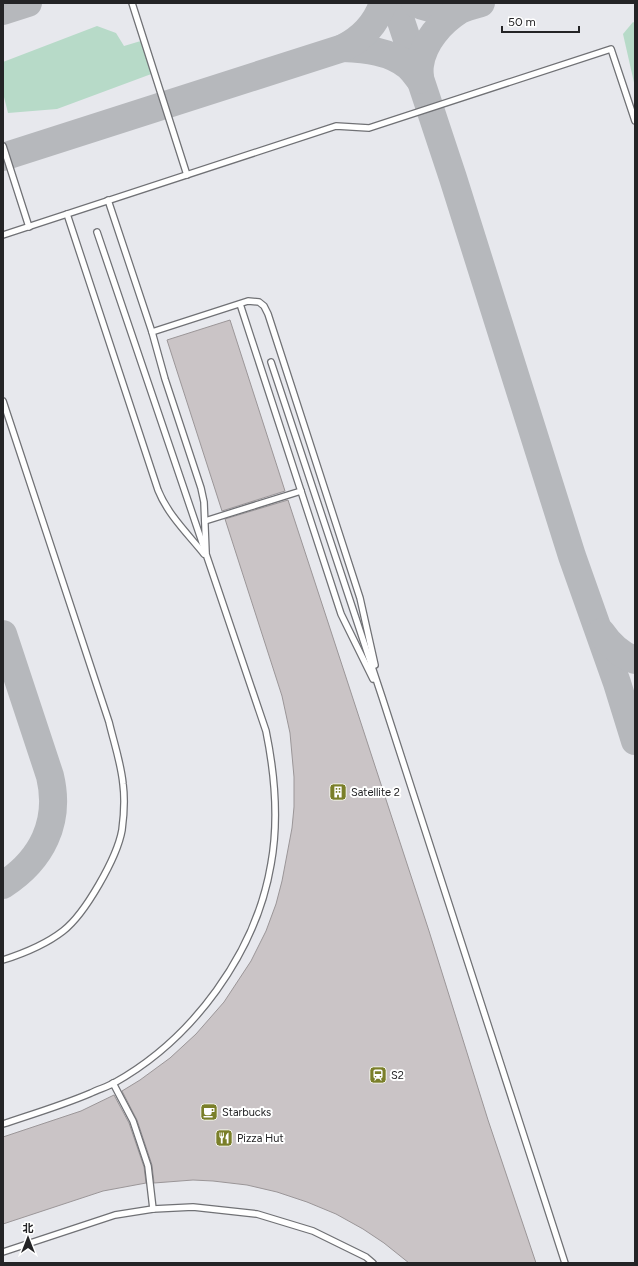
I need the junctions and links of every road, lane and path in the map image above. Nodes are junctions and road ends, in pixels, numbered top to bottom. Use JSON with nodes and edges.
{"nodes":[{"id":1,"x":132,"y":3,"type":"edge"},
{"id":2,"x":635,"y":121,"type":"edge"},
{"id":3,"x":3,"y":146,"type":"edge"},
{"id":4,"x":187,"y":175,"type":"junction"},
{"id":5,"x":108,"y":200,"type":"junction"},
{"id":6,"x":67,"y":214,"type":"junction"},
{"id":7,"x":29,"y":226,"type":"junction"},
{"id":8,"x":98,"y":232,"type":"dead end"},
{"id":9,"x":3,"y":235,"type":"edge"},
{"id":10,"x":240,"y":304,"type":"junction"},
{"id":11,"x":152,"y":332,"type":"junction"},
{"id":12,"x":271,"y":362,"type":"dead end"},
{"id":13,"x":3,"y":401,"type":"edge"},
{"id":14,"x":301,"y":491,"type":"junction"},
{"id":15,"x":205,"y":521,"type":"junction"},
{"id":16,"x":207,"y":558,"type":"junction"},
{"id":17,"x":382,"y":697,"type":"junction"},
{"id":18,"x":3,"y":960,"type":"edge"},
{"id":19,"x":113,"y":1084,"type":"junction"},
{"id":20,"x":3,"y":1124,"type":"edge"},
{"id":21,"x":153,"y":1209,"type":"junction"},
{"id":22,"x":3,"y":1252,"type":"edge"},
{"id":23,"x":373,"y":1263,"type":"edge"},
{"id":24,"x":565,"y":1263,"type":"edge"}],
"edges":[{"from":1,"to":4,"type":"lane"},
{"from":2,"to":4,"type":"lane"},
{"from":3,"to":7,"type":"lane"},
{"from":4,"to":5,"type":"lane"},
{"from":5,"to":6,"type":"lane"},
{"from":5,"to":11,"type":"lane"},
{"from":6,"to":7,"type":"lane"},
{"from":6,"to":16,"type":"lane"},
{"from":7,"to":9,"type":"lane"},
{"from":8,"to":16,"type":"lane"},
{"from":10,"to":11,"type":"lane"},
{"from":10,"to":14,"type":"lane"},
{"from":10,"to":17,"type":"lane"},
{"from":11,"to":15,"type":"lane"},
{"from":12,"to":17,"type":"lane"},
{"from":13,"to":18,"type":"lane"},
{"from":14,"to":15,"type":"lane"},
{"from":14,"to":17,"type":"lane"},
{"from":15,"to":16,"type":"lane"},
{"from":16,"to":19,"type":"lane"},
{"from":17,"to":24,"type":"lane"},
{"from":19,"to":20,"type":"lane"},
{"from":19,"to":21,"type":"lane"},
{"from":21,"to":22,"type":"lane"},
{"from":21,"to":23,"type":"lane"}]}
